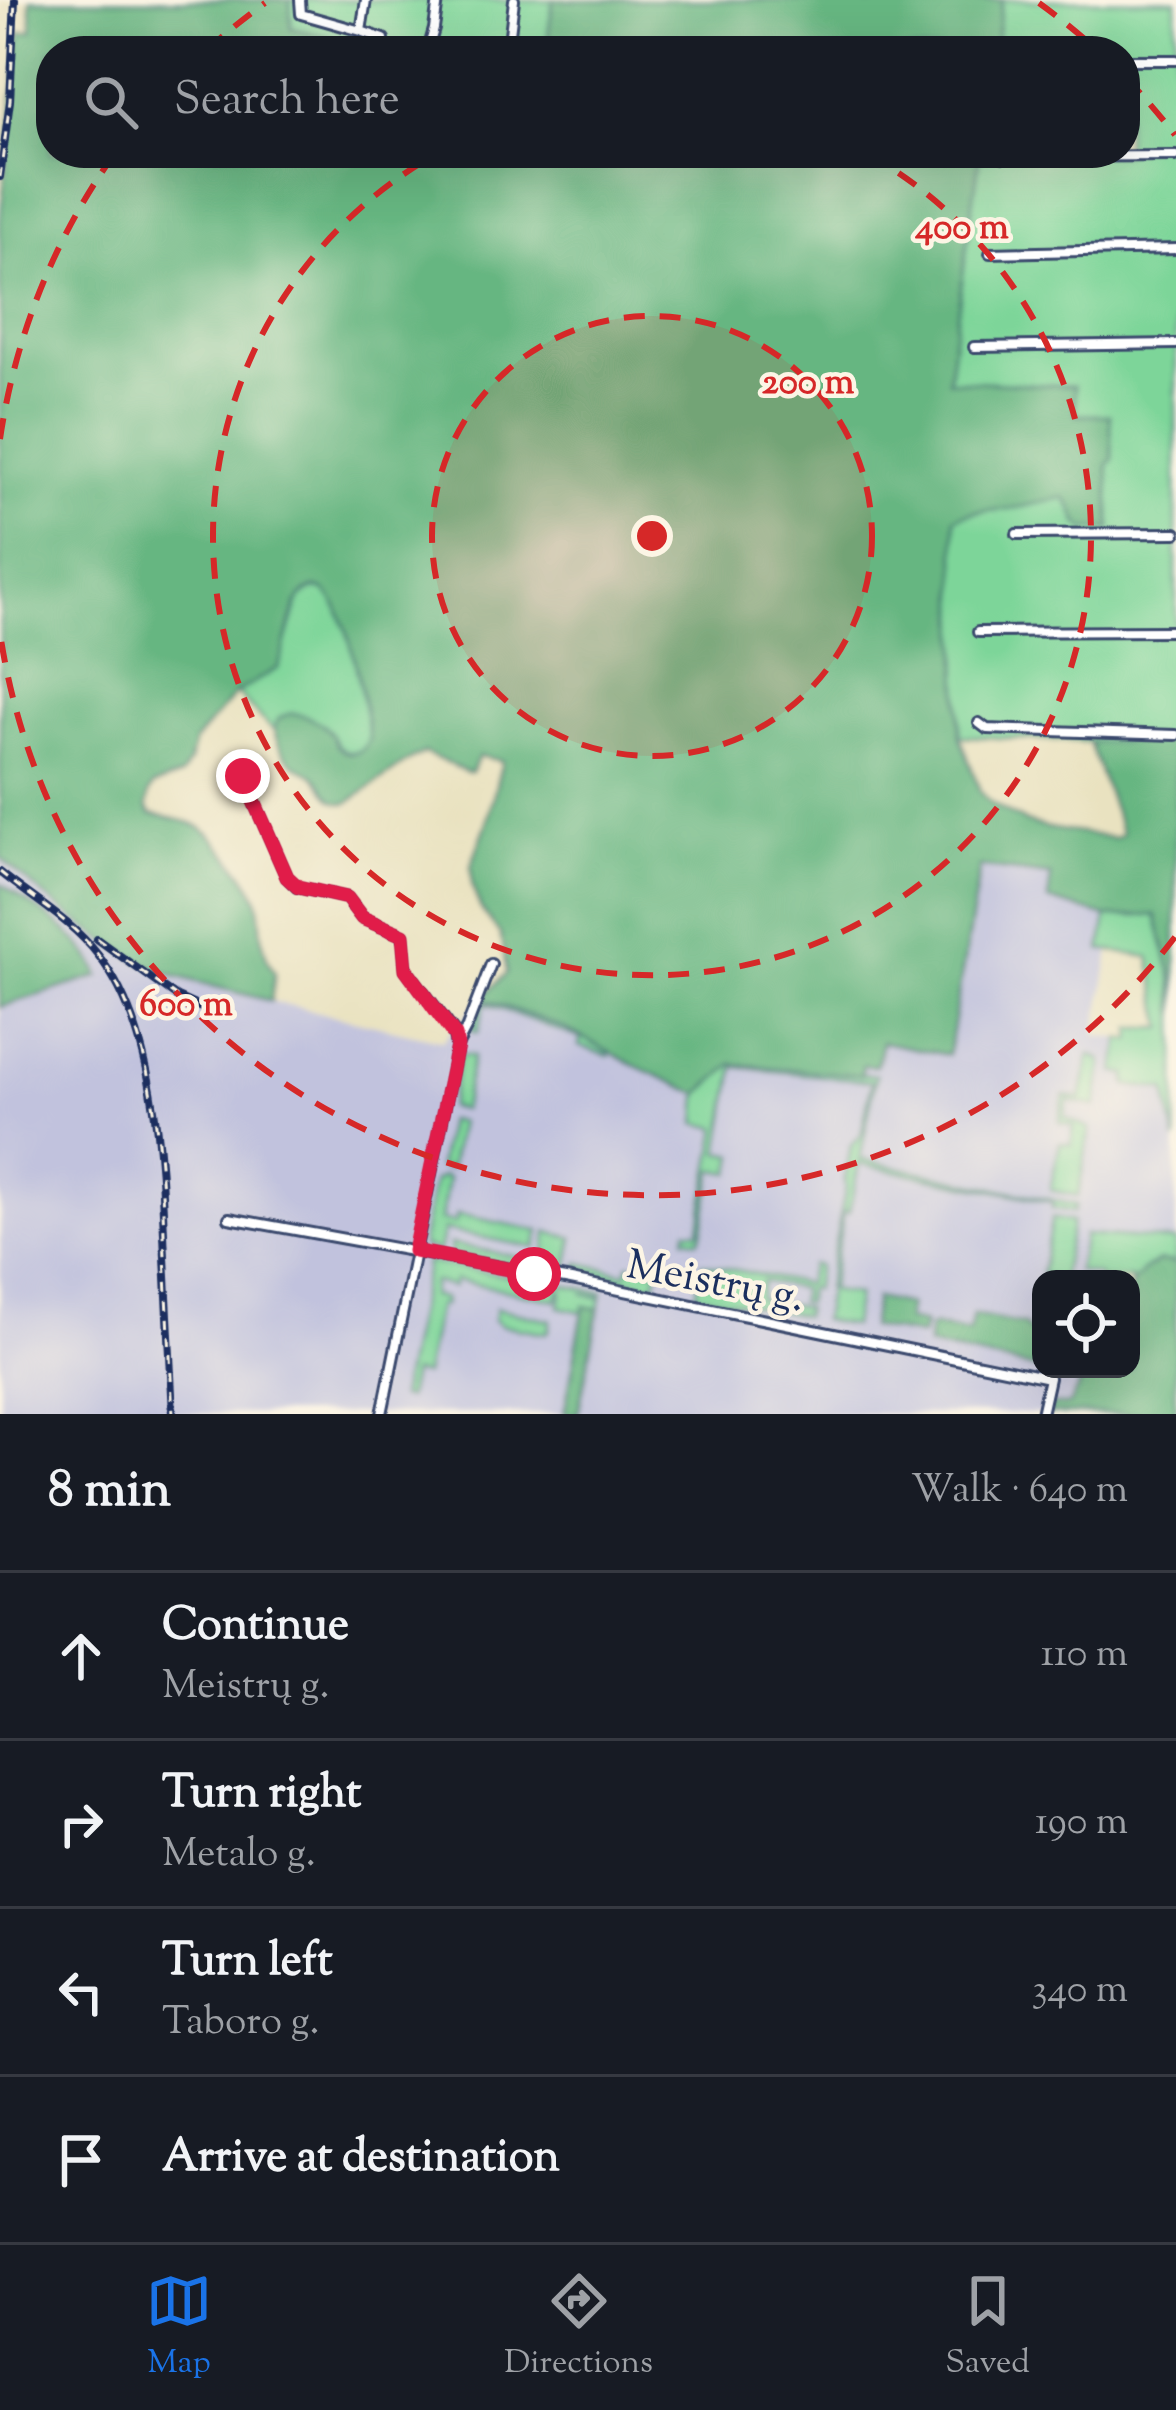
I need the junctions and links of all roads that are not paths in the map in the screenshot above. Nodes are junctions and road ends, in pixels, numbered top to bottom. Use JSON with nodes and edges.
{"nodes":[{"id":1,"x":300,"y":0,"type":"edge"},
{"id":2,"x":365,"y":0,"type":"edge"},
{"id":3,"x":438,"y":0,"type":"edge"},
{"id":4,"x":514,"y":0,"type":"edge"},
{"id":5,"x":361,"y":31,"type":"junction"},
{"id":6,"x":375,"y":36,"type":"edge"},
{"id":7,"x":432,"y":36,"type":"edge"},
{"id":8,"x":510,"y":36,"type":"edge"},
{"id":9,"x":1140,"y":60,"type":"edge"},
{"id":10,"x":1176,"y":60,"type":"edge"},
{"id":11,"x":1140,"y":156,"type":"edge"},
{"id":12,"x":1176,"y":156,"type":"edge"},
{"id":13,"x":1176,"y":249,"type":"edge"},
{"id":14,"x":990,"y":253,"type":"dead end"},
{"id":15,"x":1176,"y":344,"type":"edge"},
{"id":16,"x":974,"y":347,"type":"dead end"},
{"id":17,"x":1176,"y":533,"type":"edge"},
{"id":18,"x":1016,"y":534,"type":"dead end"},
{"id":19,"x":1176,"y":631,"type":"edge"},
{"id":20,"x":978,"y":632,"type":"dead end"},
{"id":21,"x":979,"y":723,"type":"dead end"},
{"id":22,"x":1176,"y":735,"type":"edge"},
{"id":23,"x":243,"y":776,"type":"dead end"},
{"id":24,"x":490,"y":964,"type":"dead end"},
{"id":25,"x":457,"y":1046,"type":"junction"},
{"id":26,"x":229,"y":1218,"type":"dead end"},
{"id":27,"x":414,"y":1251,"type":"junction"},
{"id":28,"x":382,"y":1414,"type":"edge"},
{"id":29,"x":1041,"y":1414,"type":"edge"}],
"edges":[{"from":1,"to":5,"type":"street"},
{"from":2,"to":5,"type":"street"},
{"from":3,"to":7,"type":"street"},
{"from":4,"to":8,"type":"street"},
{"from":5,"to":6,"type":"street"},
{"from":9,"to":10,"type":"street"},
{"from":11,"to":12,"type":"street"},
{"from":13,"to":14,"type":"street"},
{"from":15,"to":16,"type":"street"},
{"from":17,"to":18,"type":"street"},
{"from":19,"to":20,"type":"street"},
{"from":21,"to":22,"type":"street"},
{"from":23,"to":25,"type":"street"},
{"from":24,"to":25,"type":"street"},
{"from":25,"to":27,"type":"street"},
{"from":26,"to":27,"type":"street","name":"Meistrų g."},
{"from":27,"to":28,"type":"street"},
{"from":27,"to":29,"type":"street","name":"Meistrų g."}]}
